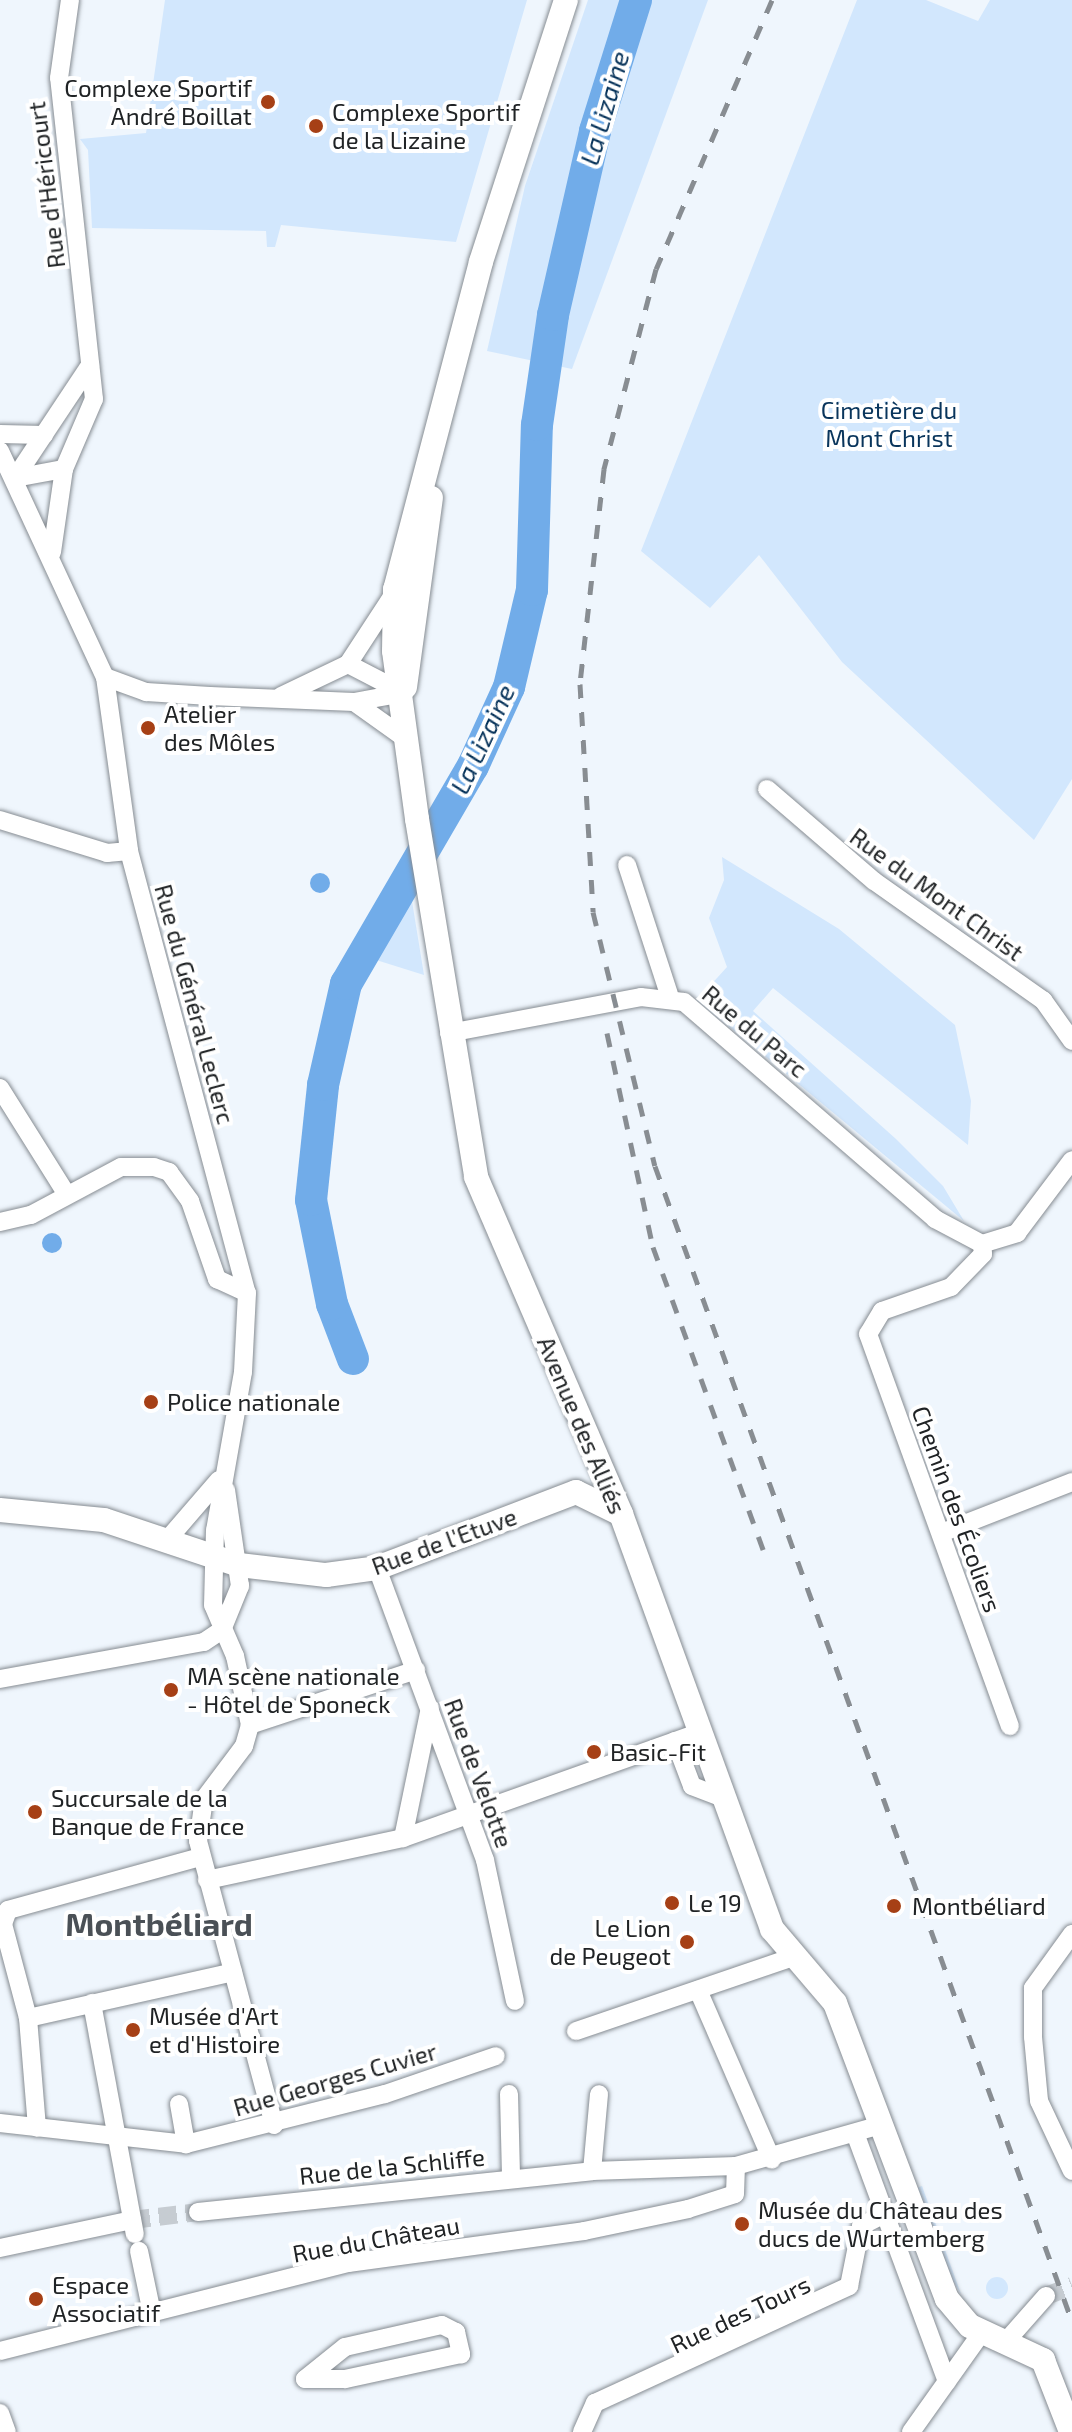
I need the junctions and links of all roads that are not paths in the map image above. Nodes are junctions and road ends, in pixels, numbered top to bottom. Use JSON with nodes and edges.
{"nodes":[{"id":1,"x":70,"y":0,"type":"edge"},
{"id":2,"x":566,"y":0,"type":"edge"},
{"id":3,"x":90,"y":365,"type":"junction"},
{"id":4,"x":0,"y":434,"type":"edge"},
{"id":5,"x":44,"y":435,"type":"junction"},
{"id":6,"x":437,"y":442,"type":"junction"},
{"id":7,"x":0,"y":451,"type":"edge"},
{"id":8,"x":64,"y":469,"type":"junction"},
{"id":9,"x":15,"y":478,"type":"junction"},
{"id":10,"x":52,"y":552,"type":"junction"},
{"id":11,"x":395,"y":589,"type":"junction"},
{"id":12,"x":348,"y":664,"type":"junction"},
{"id":13,"x":105,"y":677,"type":"junction"},
{"id":14,"x":404,"y":693,"type":"junction"},
{"id":15,"x":279,"y":697,"type":"junction"},
{"id":16,"x":354,"y":702,"type":"junction"},
{"id":17,"x":406,"y":739,"type":"junction"},
{"id":18,"x":767,"y":789,"type":"dead end"},
{"id":19,"x":0,"y":820,"type":"edge"},
{"id":20,"x":129,"y":851,"type":"junction"},
{"id":21,"x":627,"y":865,"type":"dead end"},
{"id":22,"x":670,"y":997,"type":"junction"},
{"id":23,"x":449,"y":1033,"type":"junction"},
{"id":24,"x":1072,"y":1041,"type":"edge"},
{"id":25,"x":0,"y":1088,"type":"edge"},
{"id":26,"x":1072,"y":1160,"type":"edge"},
{"id":27,"x":67,"y":1195,"type":"junction"},
{"id":28,"x":0,"y":1222,"type":"edge"},
{"id":29,"x":982,"y":1244,"type":"junction"},
{"id":30,"x":247,"y":1293,"type":"junction"},
{"id":31,"x":593,"y":1443,"type":"junction"},
{"id":32,"x":223,"y":1474,"type":"junction"},
{"id":33,"x":1072,"y":1482,"type":"edge"},
{"id":34,"x":576,"y":1492,"type":"junction"},
{"id":35,"x":0,"y":1510,"type":"edge"},
{"id":36,"x":621,"y":1514,"type":"junction"},
{"id":37,"x":941,"y":1533,"type":"junction"},
{"id":38,"x":168,"y":1539,"type":"junction"},
{"id":39,"x":214,"y":1557,"type":"junction"},
{"id":40,"x":239,"y":1565,"type":"junction"},
{"id":41,"x":377,"y":1568,"type":"junction"},
{"id":42,"x":222,"y":1630,"type":"junction"},
{"id":43,"x":416,"y":1670,"type":"junction"},
{"id":44,"x":0,"y":1679,"type":"edge"},
{"id":45,"x":430,"y":1708,"type":"junction"},
{"id":46,"x":250,"y":1725,"type":"junction"},
{"id":47,"x":1010,"y":1726,"type":"dead end"},
{"id":48,"x":687,"y":1737,"type":"junction"},
{"id":49,"x":471,"y":1816,"type":"junction"},
{"id":50,"x":403,"y":1838,"type":"junction"},
{"id":51,"x":200,"y":1857,"type":"junction"},
{"id":52,"x":207,"y":1880,"type":"junction"},
{"id":53,"x":2,"y":1924,"type":"edge"},
{"id":54,"x":1072,"y":1934,"type":"edge"},
{"id":55,"x":793,"y":1957,"type":"junction"},
{"id":56,"x":233,"y":1972,"type":"junction"},
{"id":57,"x":701,"y":1997,"type":"junction"},
{"id":58,"x":515,"y":2001,"type":"dead end"},
{"id":59,"x":92,"y":2003,"type":"junction"},
{"id":60,"x":28,"y":2018,"type":"junction"},
{"id":61,"x":576,"y":2031,"type":"dead end"},
{"id":62,"x":496,"y":2056,"type":"dead end"},
{"id":63,"x":509,"y":2094,"type":"dead end"},
{"id":64,"x":599,"y":2094,"type":"dead end"},
{"id":65,"x":179,"y":2104,"type":"dead end"},
{"id":66,"x":0,"y":2123,"type":"edge"},
{"id":67,"x":274,"y":2125,"type":"junction"},
{"id":68,"x":881,"y":2125,"type":"junction"},
{"id":69,"x":37,"y":2128,"type":"junction"},
{"id":70,"x":855,"y":2133,"type":"junction"},
{"id":71,"x":117,"y":2141,"type":"junction"},
{"id":72,"x":186,"y":2144,"type":"junction"},
{"id":73,"x":772,"y":2160,"type":"junction"},
{"id":74,"x":736,"y":2166,"type":"junction"},
{"id":75,"x":592,"y":2171,"type":"junction"},
{"id":76,"x":1072,"y":2171,"type":"edge"},
{"id":77,"x":511,"y":2178,"type":"junction"},
{"id":78,"x":198,"y":2212,"type":"tunnel mouth"},
{"id":79,"x":885,"y":2214,"type":"junction"},
{"id":80,"x":135,"y":2235,"type":"junction"},
{"id":81,"x":0,"y":2248,"type":"edge"},
{"id":82,"x":1046,"y":2296,"type":"tunnel mouth"},
{"id":83,"x":152,"y":2313,"type":"junction"},
{"id":84,"x":982,"y":2332,"type":"junction"},
{"id":85,"x":1009,"y":2338,"type":"junction"},
{"id":86,"x":0,"y":2351,"type":"edge"},
{"id":87,"x":305,"y":2379,"type":"joint"},
{"id":88,"x":947,"y":2382,"type":"junction"},
{"id":89,"x":0,"y":2413,"type":"edge"},
{"id":90,"x":7,"y":2432,"type":"edge"},
{"id":91,"x":582,"y":2432,"type":"edge"},
{"id":92,"x":911,"y":2432,"type":"edge"},
{"id":93,"x":1071,"y":2432,"type":"edge"}],
"edges":[{"from":1,"to":3,"type":"street","name":"Rue d'Héricourt"},
{"from":2,"to":6,"type":"main road"},
{"from":3,"to":5,"type":"street"},
{"from":3,"to":8,"type":"street","name":"Rue d'Héricourt"},
{"from":4,"to":5,"type":"street"},
{"from":5,"to":9,"type":"street"},
{"from":6,"to":11,"type":"main road"},
{"from":6,"to":14,"type":"main road"},
{"from":7,"to":9,"type":"street","name":"Rue du Général Leclerc"},
{"from":8,"to":9,"type":"street"},
{"from":8,"to":10,"type":"street"},
{"from":9,"to":10,"type":"street","name":"Rue du Général Leclerc"},
{"from":10,"to":13,"type":"street","name":"Rue du Général Leclerc"},
{"from":11,"to":12,"type":"street"},
{"from":11,"to":14,"type":"main road"},
{"from":12,"to":14,"type":"street"},
{"from":12,"to":15,"type":"street"},
{"from":13,"to":15,"type":"street"},
{"from":13,"to":20,"type":"street","name":"Rue du Général Leclerc"},
{"from":14,"to":16,"type":"street"},
{"from":14,"to":17,"type":"main road","name":"Avenue des Alliés"},
{"from":15,"to":16,"type":"street"},
{"from":16,"to":17,"type":"street"},
{"from":17,"to":23,"type":"main road","name":"Avenue des Alliés"},
{"from":18,"to":24,"type":"street","name":"Rue du Mont Christ"},
{"from":19,"to":20,"type":"street"},
{"from":20,"to":30,"type":"street","name":"Rue du Général Leclerc"},
{"from":21,"to":22,"type":"street"},
{"from":22,"to":23,"type":"street","name":"Rue du Parc"},
{"from":22,"to":29,"type":"street","name":"Rue du Parc"},
{"from":23,"to":31,"type":"main road","name":"Avenue des Alliés"},
{"from":25,"to":27,"type":"street"},
{"from":26,"to":29,"type":"street"},
{"from":27,"to":28,"type":"street"},
{"from":27,"to":30,"type":"street"},
{"from":29,"to":37,"type":"street","name":"Chemin des Écoliers"},
{"from":30,"to":32,"type":"street","name":"Rue du Général Leclerc"},
{"from":31,"to":34,"type":"main road"},
{"from":31,"to":36,"type":"main road","name":"Avenue des Alliés"},
{"from":32,"to":38,"type":"street","name":"Rue du Général Leclerc"},
{"from":32,"to":39,"type":"street","name":"Rue du Général Leclerc"},
{"from":32,"to":40,"type":"street","name":"Rue du Général Leclerc"},
{"from":33,"to":37,"type":"street"},
{"from":34,"to":36,"type":"main road"},
{"from":34,"to":41,"type":"main road","name":"Rue de l'Etuve"},
{"from":35,"to":38,"type":"main road","name":"Rue de l'Etuve"},
{"from":36,"to":48,"type":"main road","name":"Avenue des Alliés"},
{"from":37,"to":47,"type":"street","name":"Chemin des Écoliers"},
{"from":38,"to":39,"type":"main road","name":"Rue de l'Etuve"},
{"from":39,"to":40,"type":"main road","name":"Rue de l'Etuve"},
{"from":39,"to":42,"type":"street","name":"Rue du Général Leclerc"},
{"from":40,"to":41,"type":"main road","name":"Rue de l'Etuve"},
{"from":40,"to":42,"type":"street","name":"Rue du Général Leclerc"},
{"from":41,"to":43,"type":"street","name":"Rue de Velotte"},
{"from":42,"to":44,"type":"street"},
{"from":42,"to":46,"type":"street","name":"Rue du Général Leclerc"},
{"from":43,"to":45,"type":"street","name":"Rue de Velotte"},
{"from":43,"to":46,"type":"street"},
{"from":45,"to":49,"type":"street","name":"Rue de Velotte"},
{"from":45,"to":50,"type":"street"},
{"from":46,"to":51,"type":"street"},
{"from":48,"to":49,"type":"street"},
{"from":48,"to":55,"type":"main road","name":"Avenue des Alliés"},
{"from":49,"to":50,"type":"street"},
{"from":49,"to":58,"type":"street","name":"Rue de Velotte"},
{"from":50,"to":52,"type":"street"},
{"from":51,"to":52,"type":"street"},
{"from":51,"to":53,"type":"street"},
{"from":52,"to":56,"type":"street"},
{"from":53,"to":60,"type":"street"},
{"from":54,"to":76,"type":"street"},
{"from":55,"to":57,"type":"street"},
{"from":55,"to":68,"type":"main road","name":"Avenue des Alliés"},
{"from":56,"to":59,"type":"street"},
{"from":56,"to":67,"type":"street"},
{"from":57,"to":61,"type":"street"},
{"from":57,"to":73,"type":"street"},
{"from":59,"to":60,"type":"street"},
{"from":59,"to":71,"type":"street"},
{"from":60,"to":69,"type":"street"},
{"from":62,"to":67,"type":"street","name":"Rue Georges Cuvier"},
{"from":63,"to":77,"type":"street"},
{"from":64,"to":75,"type":"street"},
{"from":65,"to":72,"type":"street"},
{"from":66,"to":69,"type":"street","name":"Rue Georges Cuvier"},
{"from":67,"to":72,"type":"street","name":"Rue Georges Cuvier"},
{"from":68,"to":70,"type":"street","name":"Rue de la Schliffe"},
{"from":68,"to":84,"type":"main road","name":"Avenue des Alliés"},
{"from":69,"to":71,"type":"street","name":"Rue Georges Cuvier"},
{"from":70,"to":73,"type":"street","name":"Rue de la Schliffe"},
{"from":70,"to":79,"type":"street"},
{"from":71,"to":72,"type":"street","name":"Rue Georges Cuvier"},
{"from":71,"to":80,"type":"street"},
{"from":73,"to":74,"type":"street","name":"Rue de la Schliffe"},
{"from":74,"to":75,"type":"street","name":"Rue de la Schliffe"},
{"from":74,"to":83,"type":"street","name":"Rue du Château"},
{"from":75,"to":77,"type":"street","name":"Rue de la Schliffe"},
{"from":77,"to":78,"type":"street","name":"Rue de la Schliffe"},
{"from":79,"to":88,"type":"street"},
{"from":79,"to":91,"type":"street","name":"Rue des Tours"},
{"from":80,"to":81,"type":"street"},
{"from":80,"to":83,"type":"street"},
{"from":82,"to":85,"type":"street"},
{"from":83,"to":86,"type":"street","name":"Rue du Château"},
{"from":84,"to":85,"type":"main road"},
{"from":84,"to":88,"type":"street"},
{"from":85,"to":93,"type":"main road"},
{"from":87,"to":87,"type":"street"},
{"from":88,"to":92,"type":"street"},
{"from":89,"to":90,"type":"street"}]}
